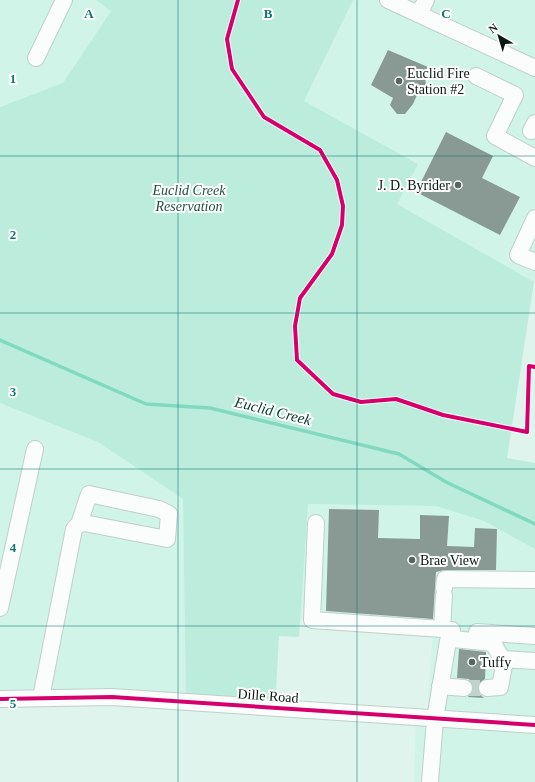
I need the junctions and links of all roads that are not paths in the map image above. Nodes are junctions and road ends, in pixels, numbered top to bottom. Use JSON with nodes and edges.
{"nodes":[{"id":1,"x":64,"y":0,"type":"edge"},
{"id":2,"x":388,"y":0,"type":"edge"},
{"id":3,"x":426,"y":0,"type":"edge"},
{"id":4,"x":419,"y":14,"type":"junction"},
{"id":5,"x":36,"y":58,"type":"dead end"},
{"id":6,"x":535,"y":68,"type":"edge"},
{"id":7,"x":476,"y":76,"type":"dead end"},
{"id":8,"x":535,"y":158,"type":"edge"},
{"id":9,"x":535,"y":218,"type":"edge"},
{"id":10,"x":535,"y":262,"type":"edge"},
{"id":11,"x":35,"y":449,"type":"dead end"},
{"id":12,"x":316,"y":523,"type":"dead end"},
{"id":13,"x":79,"y":524,"type":"junction"},
{"id":14,"x":535,"y":580,"type":"edge"},
{"id":15,"x":0,"y":608,"type":"edge"},
{"id":16,"x":442,"y":629,"type":"junction"},
{"id":17,"x":535,"y":636,"type":"edge"},
{"id":18,"x":505,"y":660,"type":"junction"},
{"id":19,"x":535,"y":661,"type":"edge"},
{"id":20,"x":440,"y":686,"type":"junction"},
{"id":21,"x":494,"y":686,"type":"dead end"},
{"id":22,"x":464,"y":688,"type":"tunnel mouth"},
{"id":23,"x":41,"y":698,"type":"junction"},
{"id":24,"x":0,"y":699,"type":"edge"},
{"id":25,"x":436,"y":719,"type":"junction"},
{"id":26,"x":535,"y":725,"type":"edge"},
{"id":27,"x":430,"y":782,"type":"edge"}],
"edges":[{"from":1,"to":5,"type":"street"},
{"from":2,"to":4,"type":"street"},
{"from":3,"to":4,"type":"street"},
{"from":4,"to":6,"type":"street"},
{"from":7,"to":8,"type":"street"},
{"from":9,"to":10,"type":"street"},
{"from":11,"to":15,"type":"street"},
{"from":12,"to":16,"type":"street"},
{"from":13,"to":13,"type":"street"},
{"from":13,"to":23,"type":"street"},
{"from":14,"to":16,"type":"street"},
{"from":16,"to":17,"type":"street"},
{"from":18,"to":19,"type":"street"},
{"from":18,"to":20,"type":"street"},
{"from":18,"to":21,"type":"street"},
{"from":20,"to":22,"type":"street"},
{"from":20,"to":25,"type":"street"},
{"from":23,"to":24,"type":"street","name":"Dille Road"},
{"from":23,"to":25,"type":"street","name":"Dille Road"},
{"from":25,"to":26,"type":"street","name":"Dille Road"},
{"from":25,"to":27,"type":"street"}]}
